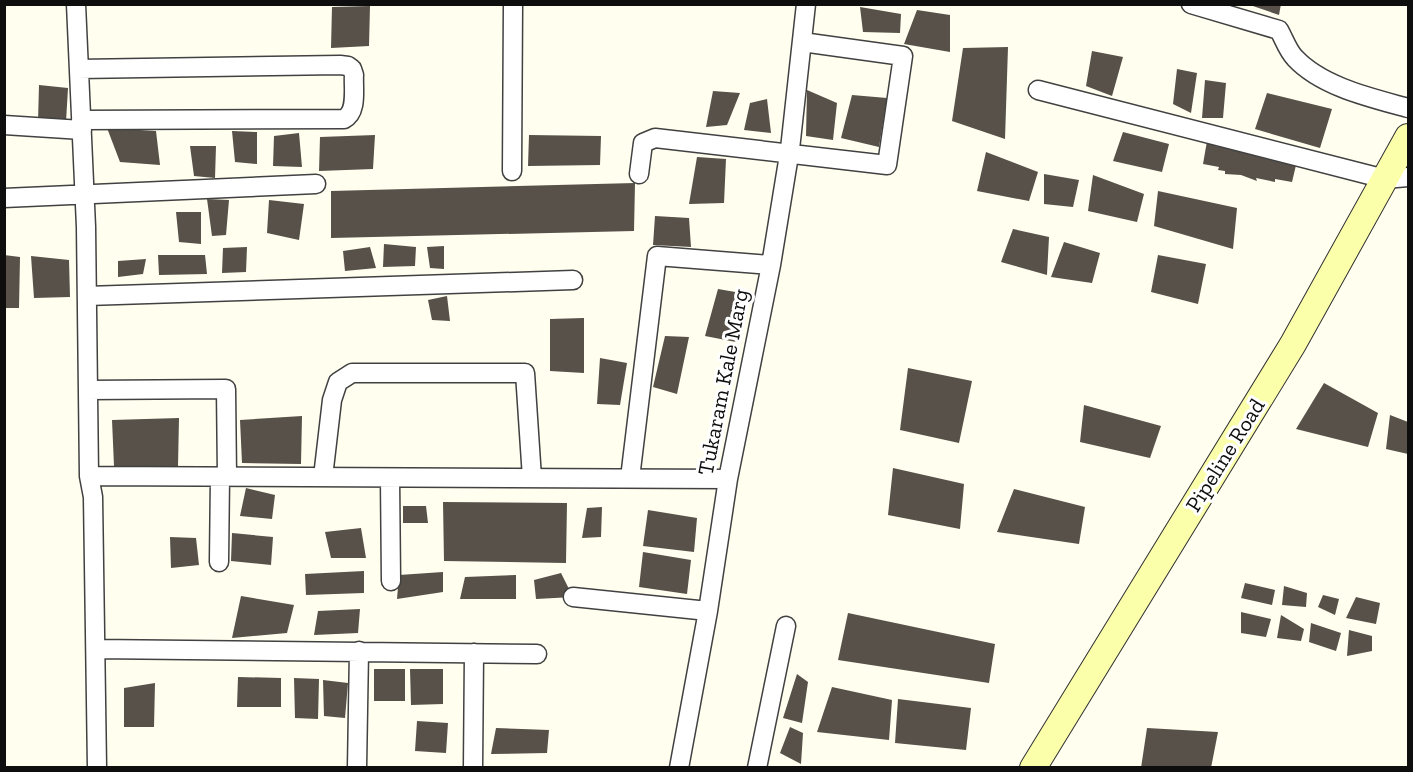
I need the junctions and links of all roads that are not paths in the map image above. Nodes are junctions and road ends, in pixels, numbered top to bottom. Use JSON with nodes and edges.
{"nodes":[{"id":1,"x":76,"y":4,"type":"edge"},
{"id":2,"x":513,"y":4,"type":"edge"},
{"id":3,"x":806,"y":4,"type":"edge"},
{"id":4,"x":1191,"y":4,"type":"edge"},
{"id":5,"x":802,"y":42,"type":"junction"},
{"id":6,"x":79,"y":69,"type":"junction"},
{"id":7,"x":1038,"y":90,"type":"dead end"},
{"id":8,"x":1408,"y":108,"type":"edge"},
{"id":9,"x":4,"y":125,"type":"edge"},
{"id":10,"x":81,"y":125,"type":"junction"},
{"id":11,"x":1408,"y":137,"type":"edge"},
{"id":12,"x":789,"y":154,"type":"junction"},
{"id":13,"x":512,"y":171,"type":"dead end"},
{"id":14,"x":639,"y":174,"type":"dead end"},
{"id":15,"x":1397,"y":178,"type":"edge"},
{"id":16,"x":316,"y":184,"type":"dead end"},
{"id":17,"x":84,"y":195,"type":"junction"},
{"id":18,"x":4,"y":198,"type":"edge"},
{"id":19,"x":771,"y":265,"type":"junction"},
{"id":20,"x":573,"y":280,"type":"dead end"},
{"id":21,"x":87,"y":296,"type":"junction"},
{"id":22,"x":88,"y":390,"type":"junction"},
{"id":23,"x":89,"y":476,"type":"junction"},
{"id":24,"x":224,"y":477,"type":"junction"},
{"id":25,"x":323,"y":477,"type":"junction"},
{"id":26,"x":390,"y":478,"type":"junction"},
{"id":27,"x":532,"y":478,"type":"junction"},
{"id":28,"x":630,"y":478,"type":"junction"},
{"id":29,"x":728,"y":479,"type":"junction"},
{"id":30,"x":219,"y":562,"type":"dead end"},
{"id":31,"x":390,"y":582,"type":"dead end"},
{"id":32,"x":573,"y":597,"type":"dead end"},
{"id":33,"x":708,"y":611,"type":"junction"},
{"id":34,"x":786,"y":626,"type":"dead end"},
{"id":35,"x":96,"y":649,"type":"junction"},
{"id":36,"x":359,"y":651,"type":"junction"},
{"id":37,"x":474,"y":653,"type":"junction"},
{"id":38,"x":537,"y":654,"type":"dead end"},
{"id":39,"x":97,"y":768,"type":"edge"},
{"id":40,"x":357,"y":768,"type":"edge"},
{"id":41,"x":472,"y":768,"type":"edge"},
{"id":42,"x":679,"y":768,"type":"edge"},
{"id":43,"x":757,"y":768,"type":"edge"},
{"id":44,"x":1033,"y":768,"type":"edge"}],
"edges":[{"from":1,"to":6,"type":"street"},
{"from":2,"to":13,"type":"street"},
{"from":3,"to":5,"type":"street","name":"Tukaram Kale Marg"},
{"from":4,"to":8,"type":"street"},
{"from":5,"to":12,"type":"street","name":"Tukaram Kale Marg"},
{"from":5,"to":12,"type":"street"},
{"from":6,"to":10,"type":"street"},
{"from":6,"to":10,"type":"street"},
{"from":7,"to":15,"type":"street"},
{"from":9,"to":10,"type":"street"},
{"from":10,"to":17,"type":"street"},
{"from":11,"to":15,"type":"street","name":"Pipeline Road"},
{"from":12,"to":14,"type":"street"},
{"from":12,"to":19,"type":"street","name":"Tukaram Kale Marg"},
{"from":15,"to":44,"type":"street","name":"Pipeline Road"},
{"from":16,"to":17,"type":"street"},
{"from":17,"to":18,"type":"street"},
{"from":17,"to":21,"type":"street"},
{"from":19,"to":28,"type":"street"},
{"from":19,"to":29,"type":"street","name":"Tukaram Kale Marg"},
{"from":20,"to":21,"type":"street"},
{"from":21,"to":22,"type":"street"},
{"from":22,"to":23,"type":"street"},
{"from":22,"to":24,"type":"street"},
{"from":23,"to":24,"type":"street"},
{"from":23,"to":35,"type":"street"},
{"from":24,"to":25,"type":"street"},
{"from":24,"to":30,"type":"street"},
{"from":25,"to":26,"type":"street"},
{"from":25,"to":27,"type":"street"},
{"from":26,"to":27,"type":"street"},
{"from":26,"to":31,"type":"street"},
{"from":27,"to":28,"type":"street"},
{"from":28,"to":29,"type":"street"},
{"from":29,"to":33,"type":"street","name":"Tukaram Kale Marg"},
{"from":32,"to":33,"type":"street"},
{"from":33,"to":42,"type":"street","name":"Tukaram Kale Marg"},
{"from":34,"to":43,"type":"street"},
{"from":35,"to":36,"type":"street"},
{"from":35,"to":39,"type":"street"},
{"from":36,"to":37,"type":"street"},
{"from":36,"to":40,"type":"street"},
{"from":37,"to":38,"type":"street"},
{"from":37,"to":41,"type":"street"}]}
